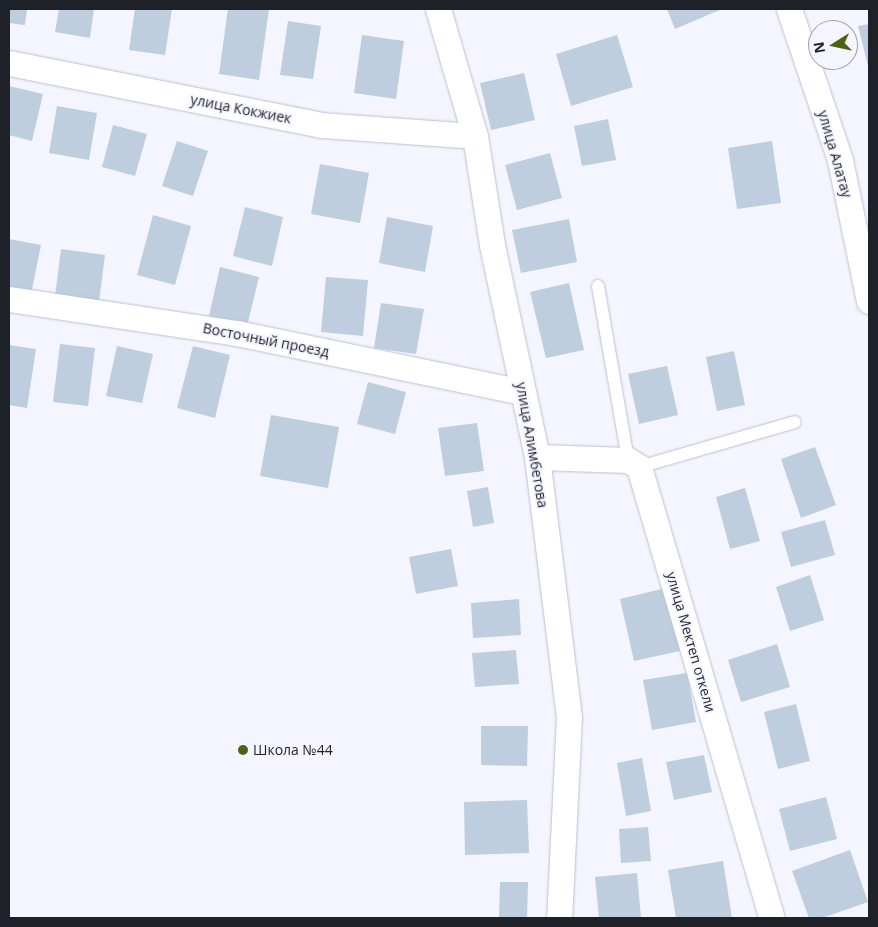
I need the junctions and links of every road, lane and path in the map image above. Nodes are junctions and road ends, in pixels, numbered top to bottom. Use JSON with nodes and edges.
{"nodes":[{"id":1,"x":438,"y":9,"type":"edge"},
{"id":2,"x":789,"y":9,"type":"edge"},
{"id":3,"x":9,"y":63,"type":"edge"},
{"id":4,"x":475,"y":136,"type":"junction"},
{"id":5,"x":598,"y":286,"type":"dead end"},
{"id":6,"x":9,"y":299,"type":"edge"},
{"id":7,"x":869,"y":302,"type":"edge"},
{"id":8,"x":522,"y":392,"type":"junction"},
{"id":9,"x":795,"y":422,"type":"dead end"},
{"id":10,"x":537,"y":457,"type":"junction"},
{"id":11,"x":634,"y":463,"type":"junction"},
{"id":12,"x":559,"y":918,"type":"edge"},
{"id":13,"x":772,"y":918,"type":"edge"}],
"edges":[{"from":1,"to":4,"type":"street","name":"улица Алимбетова"},
{"from":2,"to":7,"type":"street","name":"улица Алатау"},
{"from":3,"to":4,"type":"street","name":"улица Кокжиек"},
{"from":4,"to":8,"type":"street","name":"улица Алимбетова"},
{"from":5,"to":11,"type":"lane"},
{"from":6,"to":8,"type":"street","name":"Восточный проезд"},
{"from":8,"to":10,"type":"street","name":"улица Алимбетова"},
{"from":9,"to":11,"type":"lane"},
{"from":10,"to":11,"type":"street"},
{"from":10,"to":12,"type":"street","name":"улица Алимбетова"},
{"from":11,"to":13,"type":"street","name":"улица Мектеп откели"}]}
